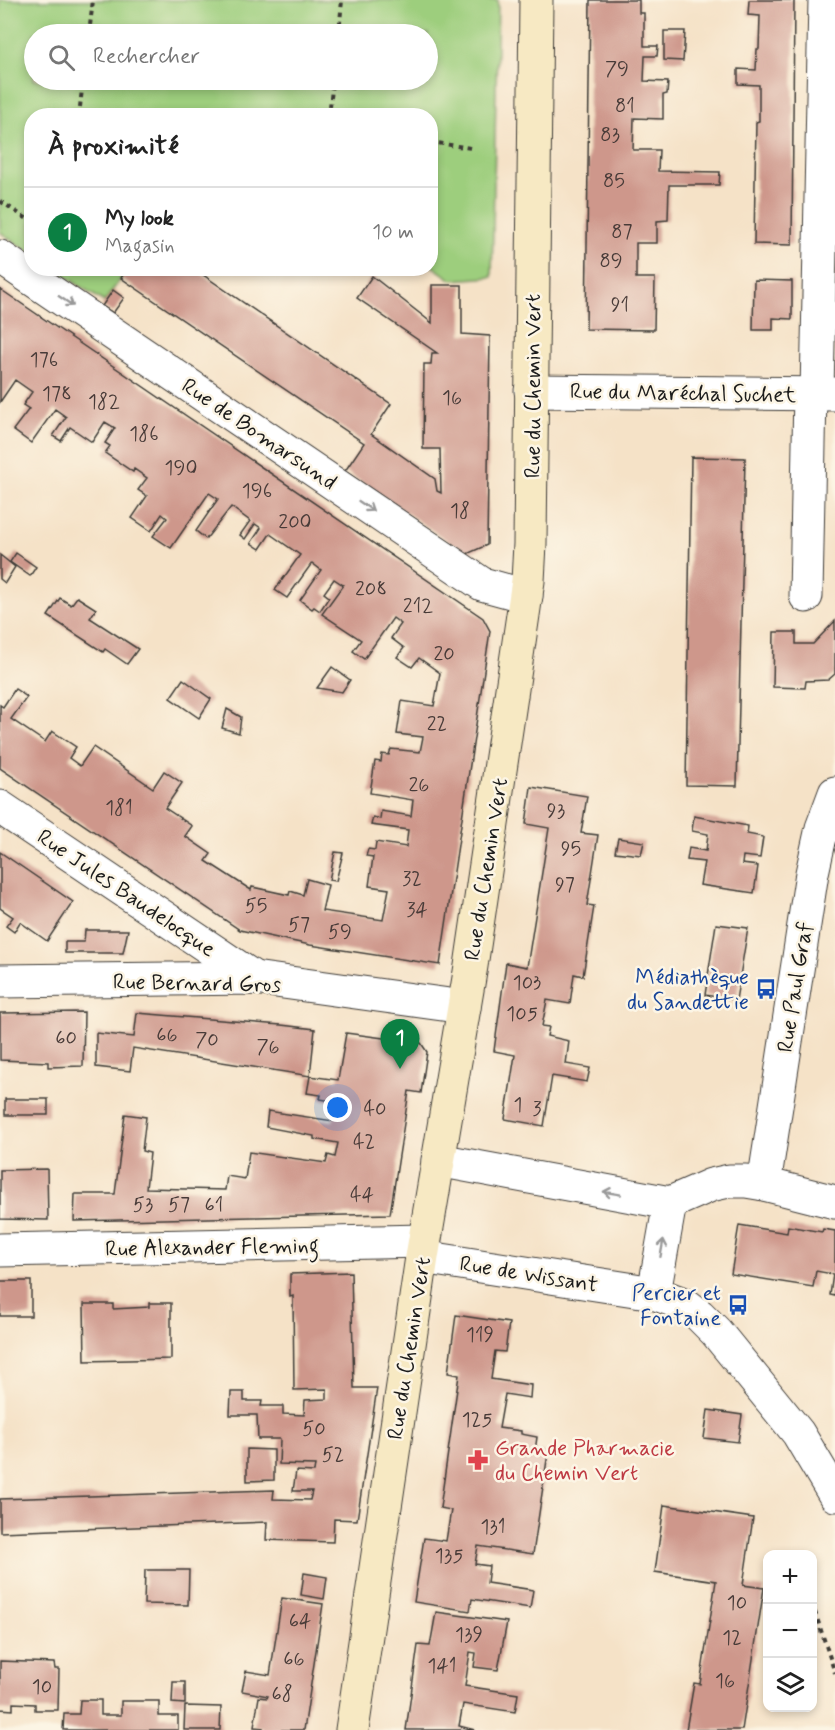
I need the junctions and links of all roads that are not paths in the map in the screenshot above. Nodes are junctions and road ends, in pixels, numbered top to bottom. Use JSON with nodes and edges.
{"nodes":[{"id":1,"x":536,"y":0,"type":"edge"},
{"id":2,"x":825,"y":0,"type":"edge"},
{"id":3,"x":0,"y":257,"type":"edge"},
{"id":4,"x":24,"y":273,"type":"edge"},
{"id":5,"x":28,"y":276,"type":"edge"},
{"id":6,"x":531,"y":391,"type":"junction"},
{"id":7,"x":821,"y":393,"type":"edge"},
{"id":8,"x":526,"y":596,"type":"junction"},
{"id":9,"x":806,"y":596,"type":"dead end"},
{"id":10,"x":835,"y":793,"type":"edge"},
{"id":11,"x":0,"y":807,"type":"edge"},
{"id":12,"x":254,"y":978,"type":"junction"},
{"id":13,"x":0,"y":981,"type":"edge"},
{"id":14,"x":464,"y":1007,"type":"junction"},
{"id":15,"x":438,"y":1160,"type":"junction"},
{"id":16,"x":765,"y":1184,"type":"junction"},
{"id":17,"x":835,"y":1202,"type":"edge"},
{"id":18,"x":670,"y":1203,"type":"junction"},
{"id":19,"x":423,"y":1249,"type":"junction"},
{"id":20,"x":0,"y":1250,"type":"edge"},
{"id":21,"x":654,"y":1293,"type":"junction"},
{"id":22,"x":835,"y":1495,"type":"edge"},
{"id":23,"x":352,"y":1730,"type":"edge"}],
"edges":[{"from":1,"to":6,"type":"street","name":"Rue du Chemin Vert"},
{"from":2,"to":7,"type":"street"},
{"from":3,"to":4,"type":"street","name":"Rue de Bomarsund","one_way":true},
{"from":5,"to":8,"type":"street","name":"Rue de Bomarsund","one_way":true},
{"from":6,"to":7,"type":"street","name":"Rue du Maréchal Suchet"},
{"from":6,"to":8,"type":"street","name":"Rue du Chemin Vert"},
{"from":7,"to":9,"type":"street"},
{"from":8,"to":14,"type":"street","name":"Rue du Chemin Vert"},
{"from":10,"to":16,"type":"street","name":"Rue Paul Graf"},
{"from":11,"to":12,"type":"street","name":"Rue Jules Baudelocque"},
{"from":12,"to":13,"type":"street","name":"Rue Bernard Gros"},
{"from":12,"to":14,"type":"street","name":"Rue Bernard Gros"},
{"from":14,"to":15,"type":"street","name":"Rue du Chemin Vert"},
{"from":18,"to":15,"type":"street","one_way":true},
{"from":15,"to":19,"type":"street","name":"Rue du Chemin Vert"},
{"from":16,"to":17,"type":"street"},
{"from":16,"to":18,"type":"street"},
{"from":21,"to":18,"type":"street","one_way":true},
{"from":19,"to":20,"type":"street","name":"Rue Alexander Fleming"},
{"from":19,"to":21,"type":"street","name":"Rue de Wissant"},
{"from":19,"to":23,"type":"street","name":"Rue du Chemin Vert"},
{"from":21,"to":22,"type":"street","name":"Rue de Wissant"}]}
